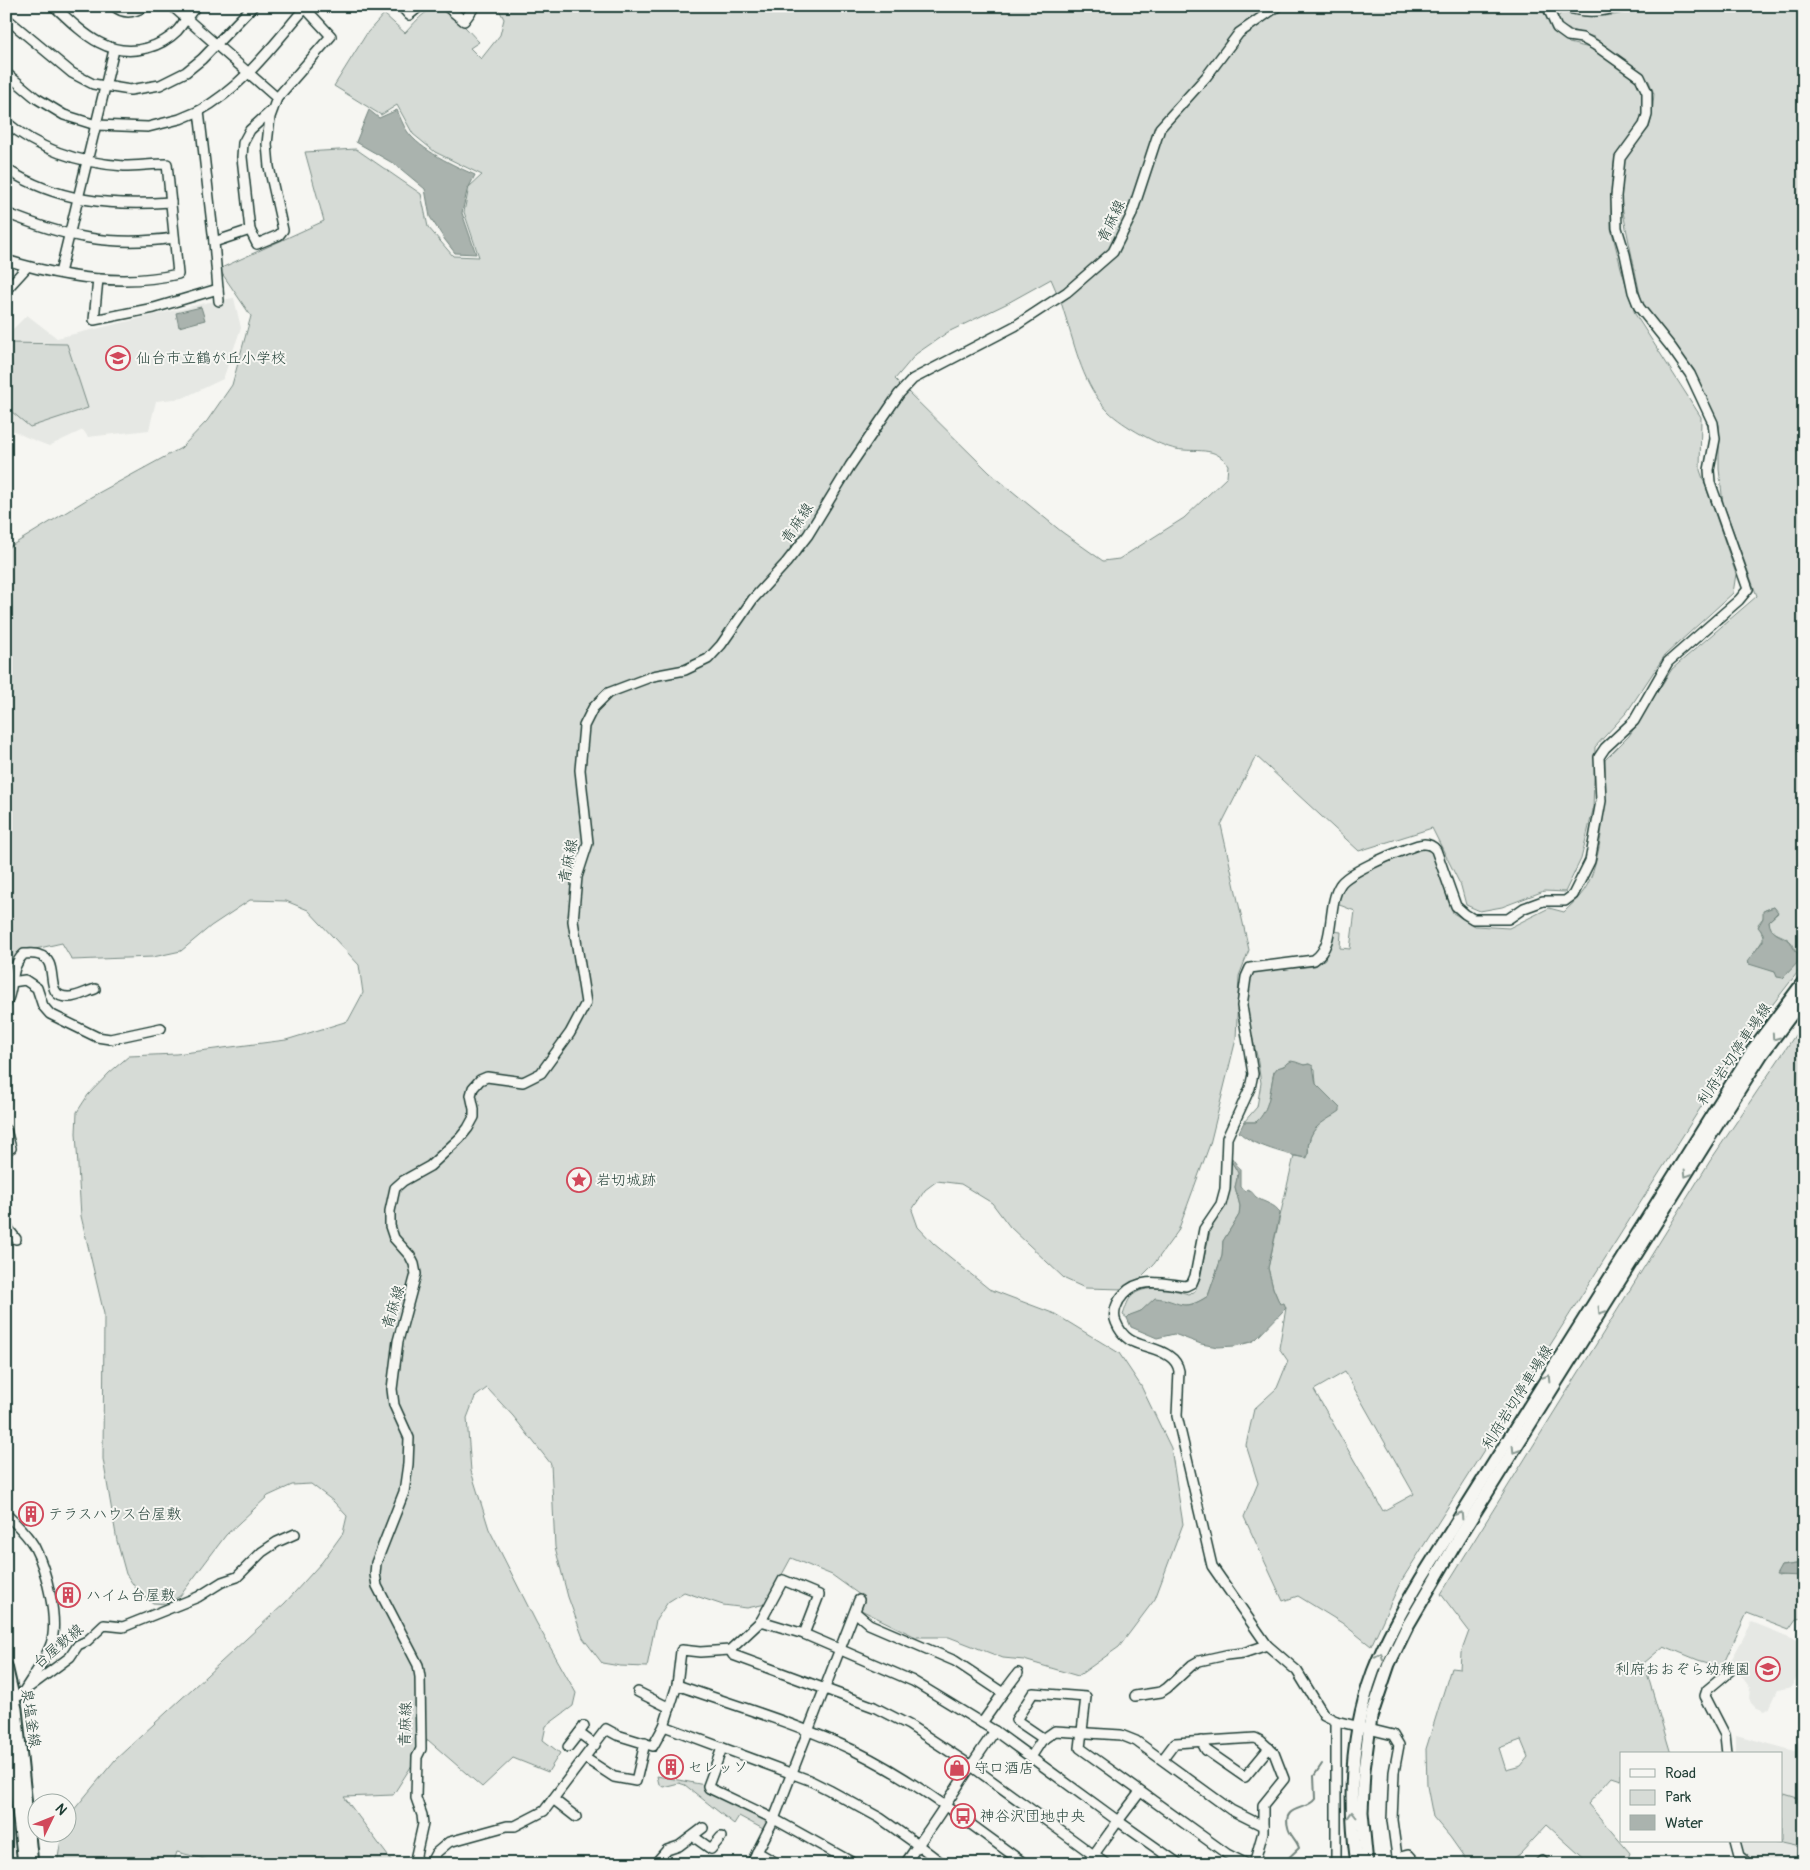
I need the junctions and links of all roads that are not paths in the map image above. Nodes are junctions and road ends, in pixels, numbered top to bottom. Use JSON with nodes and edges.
{"nodes":[{"id":1,"x":54,"y":6,"type":"edge"},
{"id":2,"x":114,"y":6,"type":"edge"},
{"id":3,"x":145,"y":6,"type":"edge"},
{"id":4,"x":172,"y":6,"type":"edge"},
{"id":5,"x":196,"y":6,"type":"edge"},
{"id":6,"x":253,"y":6,"type":"edge"},
{"id":7,"x":401,"y":6,"type":"edge"},
{"id":8,"x":420,"y":6,"type":"edge"},
{"id":9,"x":446,"y":6,"type":"edge"},
{"id":10,"x":475,"y":6,"type":"edge"},
{"id":11,"x":1278,"y":6,"type":"edge"},
{"id":12,"x":1546,"y":6,"type":"edge"},
{"id":13,"x":1564,"y":6,"type":"edge"},
{"id":14,"x":1617,"y":6,"type":"edge"},
{"id":15,"x":6,"y":18,"type":"edge"},
{"id":16,"x":185,"y":18,"type":"junction"},
{"id":17,"x":216,"y":45,"type":"junction"},
{"id":18,"x":114,"y":50,"type":"junction"},
{"id":19,"x":6,"y":73,"type":"edge"},
{"id":20,"x":248,"y":73,"type":"junction"},
{"id":21,"x":105,"y":87,"type":"junction"},
{"id":22,"x":277,"y":98,"type":"junction"},
{"id":23,"x":273,"y":109,"type":"junction"},
{"id":24,"x":199,"y":111,"type":"junction"},
{"id":25,"x":6,"y":122,"type":"edge"},
{"id":26,"x":96,"y":124,"type":"junction"},
{"id":27,"x":86,"y":161,"type":"junction"},
{"id":28,"x":6,"y":169,"type":"edge"},
{"id":29,"x":78,"y":199,"type":"junction"},
{"id":30,"x":170,"y":202,"type":"junction"},
{"id":31,"x":6,"y":213,"type":"edge"},
{"id":32,"x":250,"y":230,"type":"junction"},
{"id":33,"x":69,"y":235,"type":"junction"},
{"id":34,"x":174,"y":238,"type":"junction"},
{"id":35,"x":214,"y":242,"type":"junction"},
{"id":36,"x":6,"y":260,"type":"edge"},
{"id":37,"x":27,"y":267,"type":"junction"},
{"id":38,"x":60,"y":273,"type":"junction"},
{"id":39,"x":98,"y":279,"type":"junction"},
{"id":40,"x":218,"y":289,"type":"junction"},
{"id":41,"x":6,"y":290,"type":"edge"},
{"id":42,"x":219,"y":300,"type":"dead end"},
{"id":43,"x":1804,"y":981,"type":"edge"},
{"id":44,"x":12,"y":982,"type":"junction"},
{"id":45,"x":96,"y":989,"type":"dead end"},
{"id":46,"x":1804,"y":998,"type":"edge"},
{"id":47,"x":6,"y":1004,"type":"edge"},
{"id":48,"x":161,"y":1028,"type":"dead end"},
{"id":49,"x":6,"y":1130,"type":"edge"},
{"id":50,"x":6,"y":1150,"type":"edge"},
{"id":51,"x":6,"y":1226,"type":"edge"},
{"id":52,"x":16,"y":1238,"type":"dead end"},
{"id":53,"x":6,"y":1514,"type":"edge"},
{"id":54,"x":295,"y":1534,"type":"dead end"},
{"id":55,"x":859,"y":1600,"type":"dead end"},
{"id":56,"x":855,"y":1612,"type":"junction"},
{"id":57,"x":761,"y":1621,"type":"junction"},
{"id":58,"x":804,"y":1634,"type":"junction"},
{"id":59,"x":1267,"y":1645,"type":"junction"},
{"id":60,"x":839,"y":1649,"type":"junction"},
{"id":61,"x":730,"y":1650,"type":"junction"},
{"id":62,"x":6,"y":1666,"type":"edge"},
{"id":63,"x":1731,"y":1670,"type":"dead end"},
{"id":64,"x":1018,"y":1673,"type":"dead end"},
{"id":65,"x":677,"y":1685,"type":"junction"},
{"id":66,"x":825,"y":1689,"type":"junction"},
{"id":67,"x":24,"y":1691,"type":"junction"},
{"id":68,"x":638,"y":1692,"type":"dead end"},
{"id":69,"x":1003,"y":1693,"type":"junction"},
{"id":70,"x":1135,"y":1696,"type":"dead end"},
{"id":71,"x":9,"y":1701,"type":"edge"},
{"id":72,"x":670,"y":1708,"type":"junction"},
{"id":73,"x":1336,"y":1721,"type":"junction"},
{"id":74,"x":982,"y":1723,"type":"junction"},
{"id":75,"x":664,"y":1726,"type":"junction"},
{"id":76,"x":1365,"y":1727,"type":"junction"},
{"id":77,"x":995,"y":1731,"type":"junction"},
{"id":78,"x":808,"y":1732,"type":"junction"},
{"id":79,"x":1082,"y":1732,"type":"junction"},
{"id":80,"x":1044,"y":1739,"type":"junction"},
{"id":81,"x":1201,"y":1741,"type":"junction"},
{"id":82,"x":645,"y":1743,"type":"junction"},
{"id":83,"x":595,"y":1744,"type":"junction"},
{"id":84,"x":568,"y":1747,"type":"dead end"},
{"id":85,"x":722,"y":1748,"type":"junction"},
{"id":86,"x":1269,"y":1748,"type":"junction"},
{"id":87,"x":1727,"y":1752,"type":"edge"},
{"id":88,"x":1031,"y":1757,"type":"junction"},
{"id":89,"x":9,"y":1758,"type":"edge"},
{"id":90,"x":585,"y":1758,"type":"junction"},
{"id":91,"x":1163,"y":1760,"type":"junction"},
{"id":92,"x":970,"y":1765,"type":"junction"},
{"id":93,"x":792,"y":1774,"type":"junction"},
{"id":94,"x":1140,"y":1792,"type":"junction"},
{"id":95,"x":553,"y":1799,"type":"junction"},
{"id":96,"x":946,"y":1806,"type":"junction"},
{"id":97,"x":576,"y":1817,"type":"dead end"},
{"id":98,"x":774,"y":1819,"type":"junction"},
{"id":99,"x":1118,"y":1822,"type":"junction"},
{"id":100,"x":1263,"y":1826,"type":"junction"},
{"id":101,"x":703,"y":1828,"type":"dead end"},
{"id":102,"x":694,"y":1837,"type":"junction"},
{"id":103,"x":721,"y":1837,"type":"dead end"},
{"id":104,"x":1736,"y":1842,"type":"edge"},
{"id":105,"x":918,"y":1845,"type":"junction"},
{"id":106,"x":757,"y":1852,"type":"junction"},
{"id":107,"x":1094,"y":1855,"type":"junction"},
{"id":108,"x":1397,"y":1861,"type":"edge"},
{"id":109,"x":24,"y":1864,"type":"edge"},
{"id":110,"x":32,"y":1864,"type":"edge"},
{"id":111,"x":414,"y":1864,"type":"edge"},
{"id":112,"x":430,"y":1864,"type":"edge"},
{"id":113,"x":656,"y":1864,"type":"edge"},
{"id":114,"x":751,"y":1864,"type":"edge"},
{"id":115,"x":778,"y":1864,"type":"edge"},
{"id":116,"x":855,"y":1864,"type":"edge"},
{"id":117,"x":905,"y":1864,"type":"edge"},
{"id":118,"x":943,"y":1864,"type":"edge"},
{"id":119,"x":1025,"y":1864,"type":"edge"},
{"id":120,"x":1087,"y":1864,"type":"edge"},
{"id":121,"x":1106,"y":1864,"type":"edge"},
{"id":122,"x":1179,"y":1864,"type":"edge"},
{"id":123,"x":1247,"y":1864,"type":"edge"},
{"id":124,"x":1254,"y":1864,"type":"edge"},
{"id":125,"x":1336,"y":1864,"type":"edge"},
{"id":126,"x":1357,"y":1864,"type":"edge"},
{"id":127,"x":1367,"y":1864,"type":"edge"},
{"id":128,"x":1417,"y":1864,"type":"edge"},
{"id":129,"x":1540,"y":1864,"type":"edge"},
{"id":130,"x":1546,"y":1864,"type":"edge"},
{"id":131,"x":1750,"y":1864,"type":"edge"}],
"edges":[{"from":1,"to":18,"type":"street"},
{"from":2,"to":3,"type":"street"},
{"from":4,"to":16,"type":"street"},
{"from":5,"to":16,"type":"street"},
{"from":6,"to":17,"type":"street"},
{"from":7,"to":8,"type":"street"},
{"from":9,"to":10,"type":"street"},
{"from":11,"to":111,"type":"street","name":"青麻線"},
{"from":12,"to":59,"type":"street"},
{"from":13,"to":14,"type":"street"},
{"from":15,"to":21,"type":"street"},
{"from":16,"to":17,"type":"street"},
{"from":16,"to":18,"type":"street"},
{"from":17,"to":20,"type":"street"},
{"from":17,"to":21,"type":"street"},
{"from":18,"to":21,"type":"street"},
{"from":19,"to":26,"type":"street"},
{"from":20,"to":22,"type":"street"},
{"from":20,"to":22,"type":"street"},
{"from":20,"to":24,"type":"street"},
{"from":21,"to":26,"type":"street"},
{"from":22,"to":23,"type":"street"},
{"from":23,"to":32,"type":"street"},
{"from":23,"to":32,"type":"street"},
{"from":24,"to":26,"type":"street"},
{"from":24,"to":35,"type":"street"},
{"from":25,"to":27,"type":"street"},
{"from":26,"to":27,"type":"street"},
{"from":27,"to":29,"type":"street"},
{"from":27,"to":30,"type":"street"},
{"from":28,"to":29,"type":"street"},
{"from":29,"to":30,"type":"street"},
{"from":29,"to":33,"type":"street"},
{"from":30,"to":34,"type":"street"},
{"from":31,"to":33,"type":"street"},
{"from":32,"to":35,"type":"street"},
{"from":33,"to":34,"type":"street"},
{"from":33,"to":38,"type":"street"},
{"from":34,"to":39,"type":"street"},
{"from":35,"to":40,"type":"street"},
{"from":36,"to":37,"type":"street"},
{"from":37,"to":38,"type":"street"},
{"from":37,"to":41,"type":"street"},
{"from":38,"to":39,"type":"street"},
{"from":39,"to":40,"type":"street"},
{"from":40,"to":42,"type":"street"},
{"from":76,"to":43,"type":"main road","name":"利府岩切停車場線","one_way":true},
{"from":44,"to":45,"type":"street"},
{"from":44,"to":47,"type":"street"},
{"from":44,"to":48,"type":"street"},
{"from":46,"to":76,"type":"main road","name":"利府岩切停車場線","one_way":true},
{"from":49,"to":50,"type":"street"},
{"from":51,"to":52,"type":"street"},
{"from":53,"to":67,"type":"street"},
{"from":54,"to":67,"type":"street","name":"台屋敷線"},
{"from":55,"to":56,"type":"street"},
{"from":56,"to":60,"type":"street"},
{"from":56,"to":69,"type":"street"},
{"from":57,"to":58,"type":"street"},
{"from":57,"to":58,"type":"street"},
{"from":57,"to":61,"type":"street"},
{"from":58,"to":60,"type":"street"},
{"from":59,"to":70,"type":"street"},
{"from":59,"to":73,"type":"street"},
{"from":60,"to":66,"type":"street"},
{"from":60,"to":74,"type":"street"},
{"from":61,"to":65,"type":"street"},
{"from":61,"to":66,"type":"street"},
{"from":62,"to":71,"type":"main road","name":"泉塩釜線"},
{"from":63,"to":87,"type":"street"},
{"from":64,"to":69,"type":"street"},
{"from":65,"to":72,"type":"street"},
{"from":65,"to":78,"type":"street"},
{"from":66,"to":78,"type":"street"},
{"from":66,"to":92,"type":"street"},
{"from":67,"to":71,"type":"street","name":"台屋敷線"},
{"from":68,"to":72,"type":"street"},
{"from":69,"to":74,"type":"street"},
{"from":71,"to":89,"type":"main road","name":"泉塩釜線"},
{"from":71,"to":110,"type":"main road","name":"泉塩釜線"},
{"from":72,"to":75,"type":"street"},
{"from":73,"to":76,"type":"street"},
{"from":73,"to":125,"type":"street"},
{"from":74,"to":77,"type":"street"},
{"from":75,"to":82,"type":"street"},
{"from":75,"to":85,"type":"street"},
{"from":76,"to":108,"type":"street"},
{"from":126,"to":76,"type":"main road","name":"利府岩切停車場線","one_way":true},
{"from":76,"to":127,"type":"main road","name":"利府岩切停車場線"},
{"from":77,"to":88,"type":"street"},
{"from":77,"to":92,"type":"street"},
{"from":78,"to":93,"type":"street"},
{"from":78,"to":96,"type":"street"},
{"from":79,"to":80,"type":"street"},
{"from":79,"to":80,"type":"street"},
{"from":79,"to":91,"type":"street"},
{"from":79,"to":94,"type":"street"},
{"from":80,"to":88,"type":"street"},
{"from":81,"to":86,"type":"street"},
{"from":81,"to":86,"type":"street"},
{"from":81,"to":91,"type":"street"},
{"from":82,"to":83,"type":"street"},
{"from":82,"to":90,"type":"street"},
{"from":83,"to":84,"type":"street"},
{"from":83,"to":90,"type":"street"},
{"from":85,"to":93,"type":"street"},
{"from":85,"to":98,"type":"street"},
{"from":86,"to":100,"type":"street"},
{"from":88,"to":99,"type":"street"},
{"from":89,"to":109,"type":"main road","name":"泉塩釜線"},
{"from":90,"to":95,"type":"street"},
{"from":91,"to":100,"type":"street"},
{"from":92,"to":96,"type":"street"},
{"from":92,"to":107,"type":"street"},
{"from":93,"to":98,"type":"street"},
{"from":93,"to":105,"type":"street"},
{"from":94,"to":99,"type":"street"},
{"from":94,"to":123,"type":"street"},
{"from":95,"to":97,"type":"street"},
{"from":95,"to":112,"type":"street"},
{"from":96,"to":105,"type":"street"},
{"from":96,"to":119,"type":"street"},
{"from":98,"to":106,"type":"street"},
{"from":98,"to":116,"type":"street"},
{"from":99,"to":107,"type":"street"},
{"from":99,"to":122,"type":"street"},
{"from":100,"to":124,"type":"street"},
{"from":101,"to":102,"type":"street"},
{"from":102,"to":103,"type":"street"},
{"from":102,"to":113,"type":"street"},
{"from":104,"to":131,"type":"street"},
{"from":105,"to":117,"type":"street"},
{"from":105,"to":118,"type":"street"},
{"from":106,"to":114,"type":"street"},
{"from":106,"to":115,"type":"street"},
{"from":107,"to":120,"type":"street"},
{"from":107,"to":121,"type":"street"},
{"from":108,"to":128,"type":"street"},
{"from":129,"to":130,"type":"street"}]}
